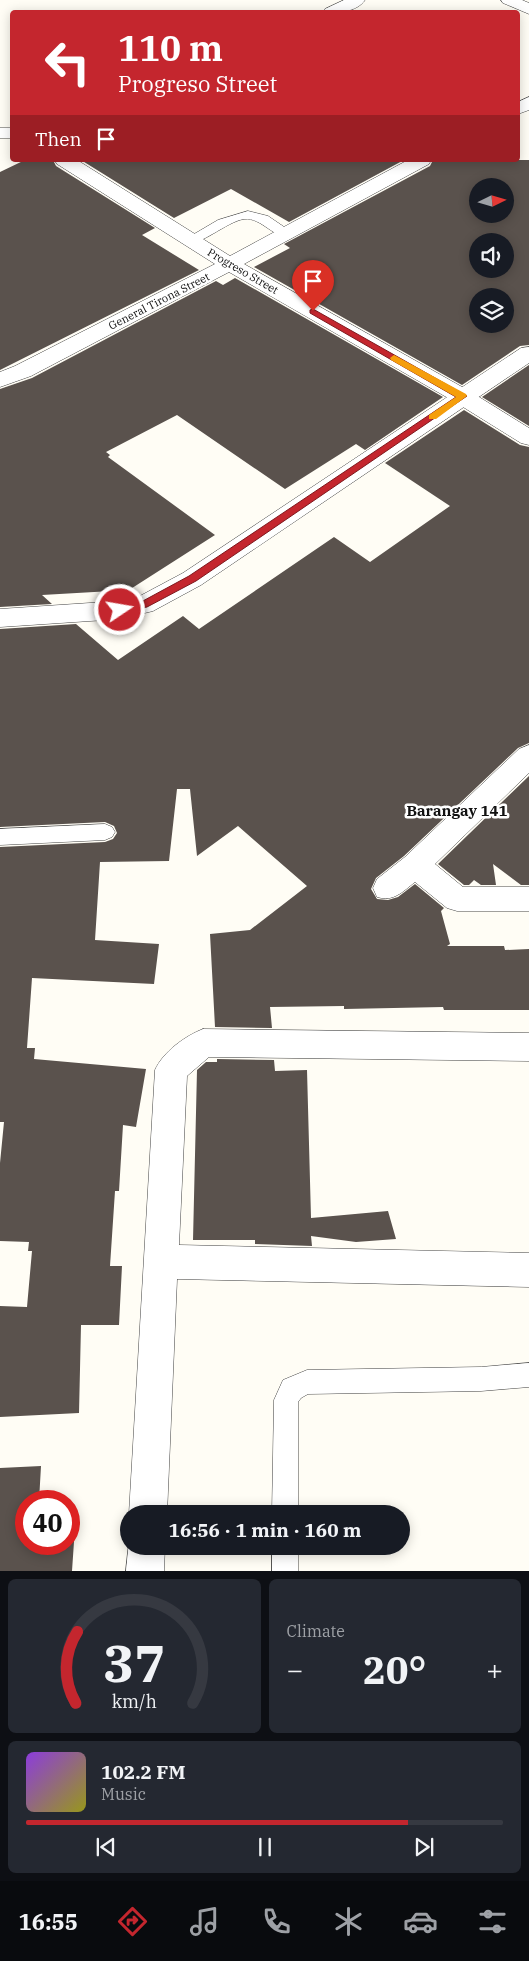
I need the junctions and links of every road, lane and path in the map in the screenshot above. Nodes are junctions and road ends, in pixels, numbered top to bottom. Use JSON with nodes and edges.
{"nodes":[{"id":1,"x":357,"y":0,"type":"edge"},
{"id":2,"x":509,"y":0,"type":"edge"},
{"id":3,"x":529,"y":8,"type":"edge"},
{"id":4,"x":335,"y":10,"type":"edge"},
{"id":5,"x":67,"y":162,"type":"edge"},
{"id":6,"x":418,"y":162,"type":"edge"},
{"id":7,"x":286,"y":233,"type":"junction"},
{"id":8,"x":191,"y":240,"type":"junction"},
{"id":9,"x":229,"y":264,"type":"junction"},
{"id":10,"x":529,"y":353,"type":"edge"},
{"id":11,"x":0,"y":380,"type":"edge"},
{"id":12,"x":463,"y":396,"type":"junction"},
{"id":13,"x":529,"y":438,"type":"edge"},
{"id":14,"x":0,"y":618,"type":"edge"},
{"id":15,"x":529,"y":757,"type":"edge"},
{"id":16,"x":105,"y":832,"type":"dead end"},
{"id":17,"x":0,"y":837,"type":"edge"},
{"id":18,"x":415,"y":865,"type":"junction"},
{"id":19,"x":387,"y":888,"type":"dead end"},
{"id":20,"x":529,"y":899,"type":"edge"},
{"id":21,"x":529,"y":1047,"type":"edge"},
{"id":22,"x":161,"y":1262,"type":"junction"},
{"id":23,"x":529,"y":1270,"type":"edge"},
{"id":24,"x":529,"y":1375,"type":"edge"},
{"id":25,"x":148,"y":1505,"type":"edge"},
{"id":26,"x":286,"y":1505,"type":"edge"},
{"id":27,"x":146,"y":1555,"type":"edge"},
{"id":28,"x":285,"y":1555,"type":"edge"},
{"id":29,"x":145,"y":1571,"type":"edge"},
{"id":30,"x":285,"y":1571,"type":"edge"}],
"edges":[{"from":1,"to":4,"type":"street"},
{"from":2,"to":3,"type":"street"},
{"from":5,"to":8,"type":"street","name":"Progreso Street"},
{"from":6,"to":7,"type":"street","name":"General Tirona Street"},
{"from":7,"to":8,"type":"lane"},
{"from":7,"to":9,"type":"street","name":"General Tirona Street"},
{"from":8,"to":9,"type":"street","name":"Progreso Street"},
{"from":9,"to":11,"type":"street","name":"General Tirona Street"},
{"from":9,"to":12,"type":"street","name":"Progreso Street"},
{"from":10,"to":12,"type":"street"},
{"from":12,"to":13,"type":"street","name":"Progreso Street"},
{"from":12,"to":14,"type":"street"},
{"from":15,"to":18,"type":"street"},
{"from":16,"to":17,"type":"lane"},
{"from":18,"to":19,"type":"street"},
{"from":18,"to":20,"type":"street"},
{"from":21,"to":22,"type":"street"},
{"from":22,"to":23,"type":"street"},
{"from":22,"to":25,"type":"street"},
{"from":24,"to":26,"type":"lane"},
{"from":27,"to":29,"type":"street"},
{"from":28,"to":30,"type":"lane"}]}
